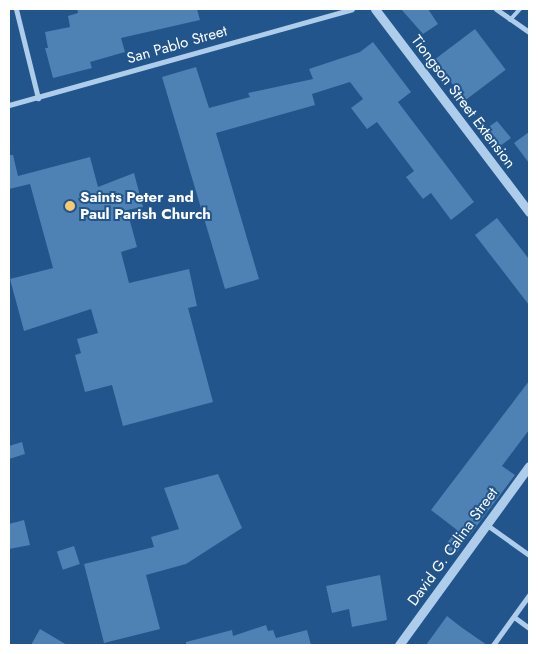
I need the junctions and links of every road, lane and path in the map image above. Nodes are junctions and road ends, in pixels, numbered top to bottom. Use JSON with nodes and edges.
{"nodes":[{"id":1,"x":16,"y":9,"type":"edge"},
{"id":2,"x":352,"y":9,"type":"edge"},
{"id":3,"x":375,"y":9,"type":"edge"},
{"id":4,"x":496,"y":9,"type":"edge"},
{"id":5,"x":520,"y":9,"type":"edge"},
{"id":6,"x":510,"y":20,"type":"junction"},
{"id":7,"x":529,"y":32,"type":"edge"},
{"id":8,"x":38,"y":98,"type":"junction"},
{"id":9,"x":9,"y":105,"type":"edge"},
{"id":10,"x":529,"y":212,"type":"edge"},
{"id":11,"x":529,"y":466,"type":"edge"},
{"id":12,"x":487,"y":525,"type":"junction"},
{"id":13,"x":529,"y":555,"type":"edge"},
{"id":14,"x":529,"y":595,"type":"edge"},
{"id":15,"x":514,"y":617,"type":"junction"},
{"id":16,"x":529,"y":628,"type":"edge"},
{"id":17,"x":398,"y":645,"type":"edge"},
{"id":18,"x":493,"y":645,"type":"edge"}],
"edges":[{"from":1,"to":8,"type":"street"},
{"from":2,"to":8,"type":"street","name":"San Pablo Street"},
{"from":3,"to":10,"type":"street","name":"Tiongson Street Extension"},
{"from":4,"to":6,"type":"street"},
{"from":5,"to":6,"type":"lane"},
{"from":6,"to":7,"type":"street"},
{"from":8,"to":9,"type":"street","name":"San Pablo Street"},
{"from":11,"to":12,"type":"street","name":"David G. Calina Street"},
{"from":12,"to":13,"type":"street"},
{"from":12,"to":17,"type":"street","name":"David G. Calina Street"},
{"from":14,"to":15,"type":"street"},
{"from":15,"to":16,"type":"street"},
{"from":15,"to":18,"type":"street"}]}
